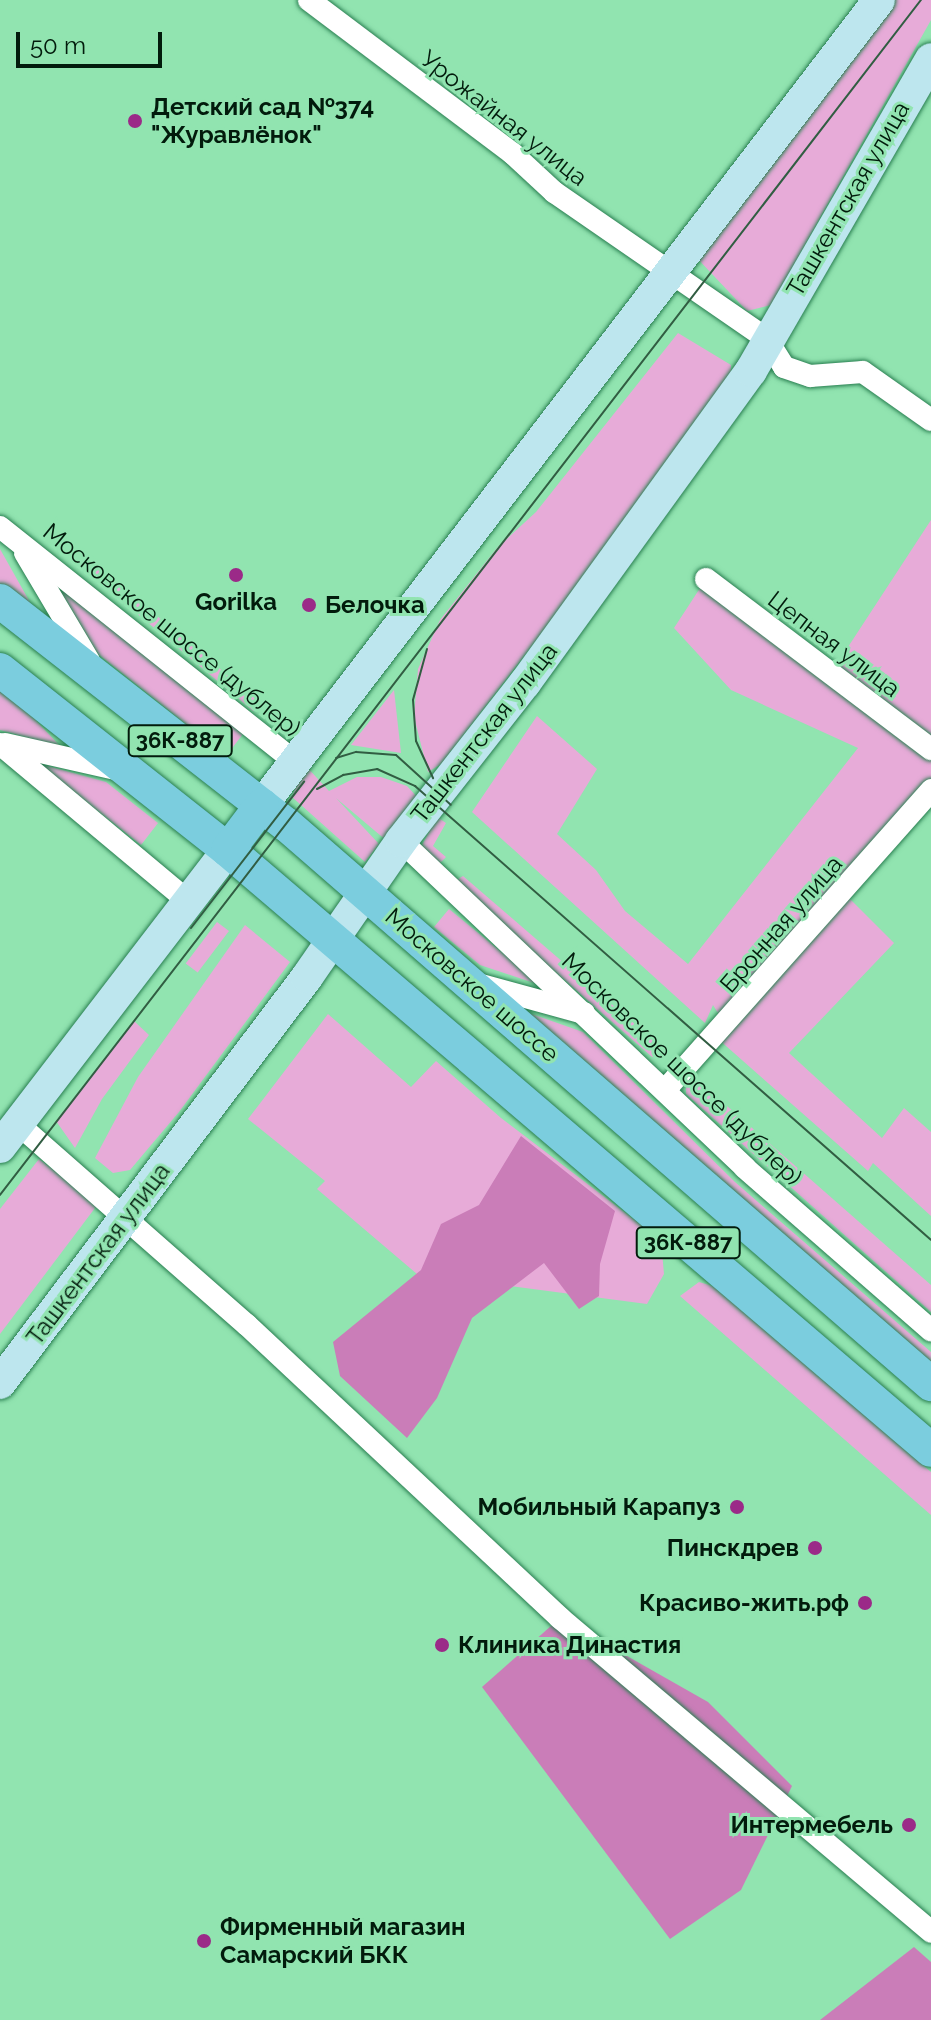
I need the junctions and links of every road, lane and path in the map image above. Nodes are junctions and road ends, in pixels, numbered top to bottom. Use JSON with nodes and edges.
{"nodes":[{"id":1,"x":309,"y":0,"type":"edge"},
{"id":2,"x":879,"y":0,"type":"edge"},
{"id":3,"x":931,"y":59,"type":"edge"},
{"id":4,"x":670,"y":274,"type":"junction"},
{"id":5,"x":766,"y":338,"type":"junction"},
{"id":6,"x":931,"y":420,"type":"edge"},
{"id":7,"x":0,"y":527,"type":"edge"},
{"id":8,"x":19,"y":542,"type":"junction"},
{"id":9,"x":706,"y":579,"type":"dead end"},
{"id":10,"x":0,"y":601,"type":"edge"},
{"id":11,"x":0,"y":670,"type":"edge"},
{"id":12,"x":98,"y":678,"type":"junction"},
{"id":13,"x":0,"y":743,"type":"edge"},
{"id":14,"x":931,"y":749,"type":"edge"},
{"id":15,"x":293,"y":760,"type":"junction"},
{"id":16,"x":129,"y":772,"type":"junction"},
{"id":17,"x":931,"y":790,"type":"edge"},
{"id":18,"x":262,"y":805,"type":"junction"},
{"id":19,"x":401,"y":841,"type":"junction"},
{"id":20,"x":228,"y":850,"type":"junction"},
{"id":21,"x":365,"y":892,"type":"junction"},
{"id":22,"x":189,"y":902,"type":"junction"},
{"id":23,"x":332,"y":938,"type":"junction"},
{"id":24,"x":467,"y":981,"type":"junction"},
{"id":25,"x":589,"y":1014,"type":"junction"},
{"id":26,"x":666,"y":1089,"type":"junction"},
{"id":27,"x":9,"y":1135,"type":"edge"},
{"id":28,"x":126,"y":1216,"type":"junction"},
{"id":29,"x":931,"y":1330,"type":"edge"},
{"id":30,"x":0,"y":1383,"type":"edge"},
{"id":31,"x":931,"y":1384,"type":"edge"},
{"id":32,"x":931,"y":1450,"type":"edge"},
{"id":33,"x":931,"y":1932,"type":"edge"}],
"edges":[{"from":1,"to":4,"type":"street","name":"Урожайная улица"},
{"from":2,"to":4,"type":"main road"},
{"from":3,"to":5,"type":"main road","name":"Ташкентская улица"},
{"from":4,"to":5,"type":"street","name":"Урожайная улица"},
{"from":4,"to":15,"type":"main road"},
{"from":5,"to":6,"type":"street"},
{"from":5,"to":19,"type":"main road","name":"Ташкентская улица"},
{"from":7,"to":8,"type":"street","name":"Московское шоссе (дублер)"},
{"from":8,"to":12,"type":"street","name":"Московское шоссе (дублер)"},
{"from":8,"to":15,"type":"street","name":"Московское шоссе (дублер)"},
{"from":9,"to":14,"type":"street","name":"Цепная улица"},
{"from":10,"to":12,"type":"main road","name":"Московское шоссе","number":"36К-887"},
{"from":11,"to":16,"type":"main road","number":"36К-887"},
{"from":12,"to":18,"type":"main road","name":"Московское шоссе","number":"36К-887"},
{"from":13,"to":16,"type":"street"},
{"from":13,"to":22,"type":"street"},
{"from":15,"to":18,"type":"main road"},
{"from":16,"to":20,"type":"main road","number":"36К-887"},
{"from":17,"to":26,"type":"street","name":"Бронная улица"},
{"from":18,"to":20,"type":"main road"},
{"from":18,"to":21,"type":"main road","name":"Московское шоссе","number":"36К-887"},
{"from":19,"to":21,"type":"main road","name":"Ташкентская улица"},
{"from":19,"to":25,"type":"street","name":"Московское шоссе (дублер)"},
{"from":20,"to":22,"type":"main road"},
{"from":20,"to":23,"type":"main road","number":"36К-887"},
{"from":21,"to":23,"type":"main road","name":"Ташкентская улица"},
{"from":21,"to":24,"type":"main road","name":"Московское шоссе","number":"36К-887"},
{"from":22,"to":27,"type":"main road"},
{"from":23,"to":28,"type":"main road","name":"Ташкентская улица"},
{"from":23,"to":32,"type":"main road","number":"36К-887"},
{"from":24,"to":25,"type":"street"},
{"from":24,"to":31,"type":"main road","name":"Московское шоссе","number":"36К-887"},
{"from":25,"to":26,"type":"street","name":"Московское шоссе (дублер)"},
{"from":26,"to":29,"type":"street","name":"Московское шоссе (дублер)"},
{"from":27,"to":28,"type":"street"},
{"from":28,"to":30,"type":"main road","name":"Ташкентская улица"},
{"from":28,"to":33,"type":"street"}]}
